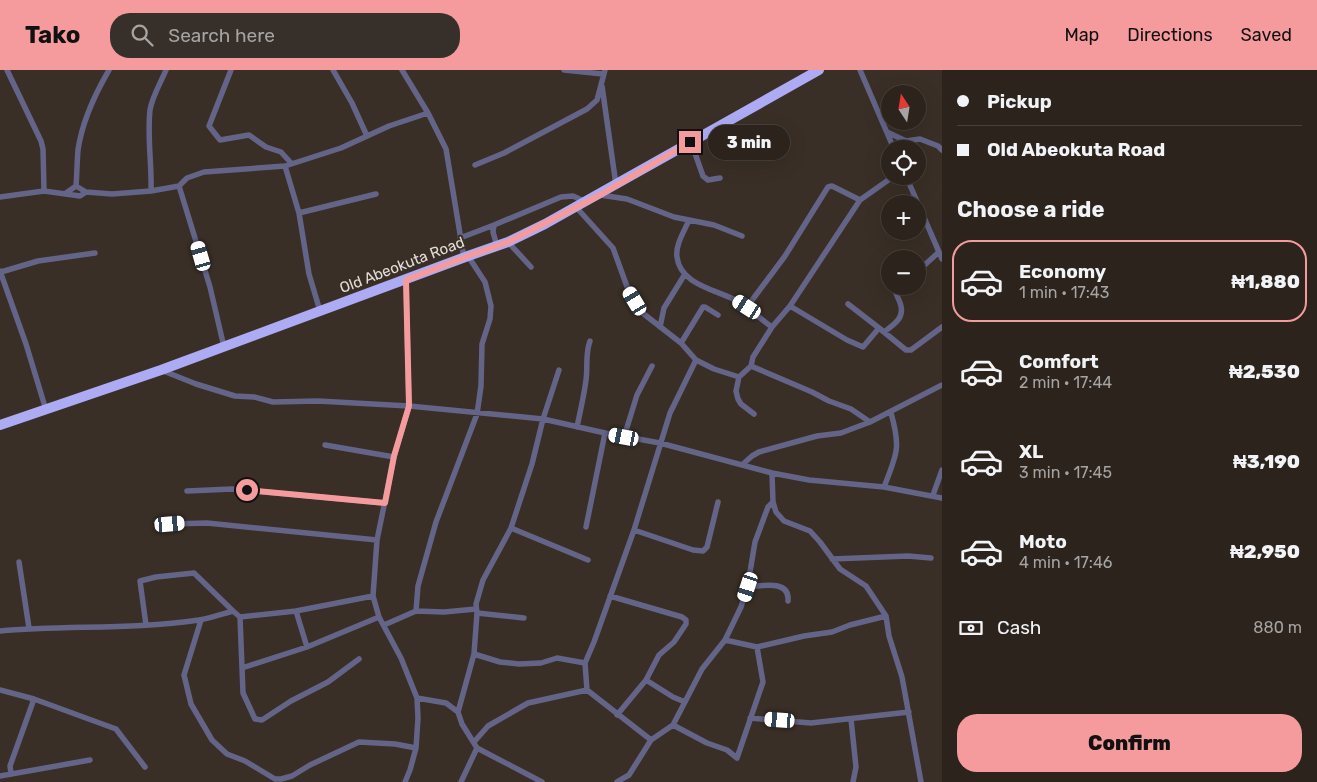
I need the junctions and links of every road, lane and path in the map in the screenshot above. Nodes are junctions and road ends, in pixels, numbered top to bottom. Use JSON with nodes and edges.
{"nodes":[{"id":1,"x":7,"y":70,"type":"edge"},
{"id":2,"x":109,"y":70,"type":"edge"},
{"id":3,"x":166,"y":70,"type":"edge"},
{"id":4,"x":231,"y":70,"type":"edge"},
{"id":5,"x":333,"y":70,"type":"edge"},
{"id":6,"x":402,"y":70,"type":"edge"},
{"id":7,"x":564,"y":70,"type":"edge"},
{"id":8,"x":818,"y":70,"type":"edge"},
{"id":9,"x":860,"y":70,"type":"edge"},
{"id":10,"x":604,"y":72,"type":"edge"},
{"id":11,"x":805,"y":73,"type":"edge"},
{"id":12,"x":602,"y":84,"type":"junction"},
{"id":13,"x":428,"y":113,"type":"junction"},
{"id":14,"x":887,"y":132,"type":"junction"},
{"id":15,"x":367,"y":136,"type":"junction"},
{"id":16,"x":890,"y":140,"type":"edge"},
{"id":17,"x":690,"y":142,"type":"junction"},
{"id":18,"x":942,"y":150,"type":"edge"},
{"id":19,"x":292,"y":163,"type":"junction"},
{"id":20,"x":476,"y":165,"type":"dead end"},
{"id":21,"x":285,"y":166,"type":"junction"},
{"id":22,"x":720,"y":178,"type":"dead end"},
{"id":23,"x":616,"y":185,"type":"junction"},
{"id":24,"x":881,"y":185,"type":"edge"},
{"id":25,"x":910,"y":185,"type":"edge"},
{"id":26,"x":76,"y":186,"type":"junction"},
{"id":27,"x":179,"y":186,"type":"junction"},
{"id":28,"x":44,"y":191,"type":"junction"},
{"id":29,"x":152,"y":191,"type":"junction"},
{"id":30,"x":86,"y":192,"type":"junction"},
{"id":31,"x":66,"y":193,"type":"junction"},
{"id":32,"x":376,"y":194,"type":"dead end"},
{"id":33,"x":600,"y":195,"type":"junction"},
{"id":34,"x":0,"y":197,"type":"edge"},
{"id":35,"x":860,"y":200,"type":"junction"},
{"id":36,"x":586,"y":202,"type":"junction"},
{"id":37,"x":576,"y":207,"type":"junction"},
{"id":38,"x":298,"y":213,"type":"junction"},
{"id":39,"x":689,"y":220,"type":"junction"},
{"id":40,"x":494,"y":225,"type":"junction"},
{"id":41,"x":742,"y":236,"type":"dead end"},
{"id":42,"x":460,"y":238,"type":"junction"},
{"id":43,"x":508,"y":242,"type":"junction"},
{"id":44,"x":497,"y":246,"type":"junction"},
{"id":45,"x":939,"y":252,"type":"junction"},
{"id":46,"x":95,"y":253,"type":"dead end"},
{"id":47,"x":466,"y":257,"type":"junction"},
{"id":48,"x":942,"y":259,"type":"edge"},
{"id":49,"x":926,"y":263,"type":"edge"},
{"id":50,"x":531,"y":267,"type":"dead end"},
{"id":51,"x":0,"y":271,"type":"edge"},
{"id":52,"x":685,"y":274,"type":"junction"},
{"id":53,"x":406,"y":280,"type":"junction"},
{"id":54,"x":8,"y":294,"type":"junction"},
{"id":55,"x":897,"y":295,"type":"edge"},
{"id":56,"x":0,"y":297,"type":"edge"},
{"id":57,"x":848,"y":304,"type":"dead end"},
{"id":58,"x":790,"y":306,"type":"junction"},
{"id":59,"x":747,"y":307,"type":"junction"},
{"id":60,"x":320,"y":311,"type":"junction"},
{"id":61,"x":718,"y":315,"type":"dead end"},
{"id":62,"x":660,"y":327,"type":"junction"},
{"id":63,"x":772,"y":327,"type":"junction"},
{"id":64,"x":942,"y":327,"type":"edge"},
{"id":65,"x":882,"y":330,"type":"junction"},
{"id":66,"x":590,"y":341,"type":"dead end"},
{"id":67,"x":681,"y":343,"type":"junction"},
{"id":68,"x":224,"y":347,"type":"junction"},
{"id":69,"x":696,"y":360,"type":"junction"},
{"id":70,"x":652,"y":366,"type":"dead end"},
{"id":71,"x":751,"y":366,"type":"junction"},
{"id":72,"x":161,"y":370,"type":"junction"},
{"id":73,"x":559,"y":370,"type":"dead end"},
{"id":74,"x":739,"y":377,"type":"junction"},
{"id":75,"x":942,"y":385,"type":"edge"},
{"id":76,"x":409,"y":406,"type":"junction"},
{"id":77,"x":46,"y":410,"type":"junction"},
{"id":78,"x":891,"y":413,"type":"junction"},
{"id":79,"x":477,"y":414,"type":"junction"},
{"id":80,"x":754,"y":414,"type":"dead end"},
{"id":81,"x":543,"y":419,"type":"junction"},
{"id":82,"x":870,"y":422,"type":"junction"},
{"id":83,"x":0,"y":424,"type":"edge"},
{"id":84,"x":577,"y":428,"type":"junction"},
{"id":85,"x":605,"y":433,"type":"junction"},
{"id":86,"x":624,"y":437,"type":"junction"},
{"id":87,"x":660,"y":443,"type":"junction"},
{"id":88,"x":325,"y":445,"type":"dead end"},
{"id":89,"x":394,"y":456,"type":"junction"},
{"id":90,"x":742,"y":465,"type":"junction"},
{"id":91,"x":942,"y":470,"type":"edge"},
{"id":92,"x":772,"y":473,"type":"junction"},
{"id":93,"x":884,"y":487,"type":"junction"},
{"id":94,"x":187,"y":491,"type":"dead end"},
{"id":95,"x":933,"y":495,"type":"junction"},
{"id":96,"x":942,"y":498,"type":"edge"},
{"id":97,"x":718,"y":502,"type":"dead end"},
{"id":98,"x":773,"y":502,"type":"junction"},
{"id":99,"x":385,"y":503,"type":"junction"},
{"id":100,"x":170,"y":524,"type":"dead end"},
{"id":101,"x":586,"y":527,"type":"dead end"},
{"id":102,"x":511,"y":528,"type":"junction"},
{"id":103,"x":634,"y":530,"type":"junction"},
{"id":104,"x":377,"y":540,"type":"junction"},
{"id":105,"x":931,"y":558,"type":"dead end"},
{"id":106,"x":832,"y":559,"type":"junction"},
{"id":107,"x":588,"y":560,"type":"dead end"},
{"id":108,"x":19,"y":562,"type":"dead end"},
{"id":109,"x":748,"y":587,"type":"junction"},
{"id":110,"x":373,"y":596,"type":"junction"},
{"id":111,"x":610,"y":596,"type":"junction"},
{"id":112,"x":788,"y":602,"type":"dead end"},
{"id":113,"x":296,"y":611,"type":"junction"},
{"id":114,"x":416,"y":611,"type":"junction"},
{"id":115,"x":476,"y":611,"type":"junction"},
{"id":116,"x":232,"y":612,"type":"junction"},
{"id":117,"x":379,"y":616,"type":"junction"},
{"id":118,"x":886,"y":616,"type":"junction"},
{"id":119,"x":240,"y":617,"type":"junction"},
{"id":120,"x":524,"y":618,"type":"dead end"},
{"id":121,"x":201,"y":620,"type":"junction"},
{"id":122,"x":384,"y":625,"type":"junction"},
{"id":123,"x":146,"y":626,"type":"junction"},
{"id":124,"x":30,"y":628,"type":"junction"},
{"id":125,"x":0,"y":630,"type":"edge"},
{"id":126,"x":724,"y":640,"type":"junction"},
{"id":127,"x":307,"y":647,"type":"junction"},
{"id":128,"x":757,"y":647,"type":"junction"},
{"id":129,"x":474,"y":654,"type":"junction"},
{"id":130,"x":359,"y":659,"type":"dead end"},
{"id":131,"x":585,"y":663,"type":"junction"},
{"id":132,"x":242,"y":668,"type":"junction"},
{"id":133,"x":646,"y":680,"type":"junction"},
{"id":134,"x":0,"y":690,"type":"edge"},
{"id":135,"x":587,"y":690,"type":"junction"},
{"id":136,"x":417,"y":698,"type":"junction"},
{"id":137,"x":34,"y":699,"type":"junction"},
{"id":138,"x":685,"y":702,"type":"junction"},
{"id":139,"x":458,"y":712,"type":"junction"},
{"id":140,"x":909,"y":712,"type":"junction"},
{"id":141,"x":617,"y":715,"type":"junction"},
{"id":142,"x":750,"y":718,"type":"junction"},
{"id":143,"x":851,"y":719,"type":"junction"},
{"id":144,"x":673,"y":725,"type":"junction"},
{"id":145,"x":651,"y":740,"type":"junction"},
{"id":146,"x":475,"y":745,"type":"junction"},
{"id":147,"x":416,"y":748,"type":"junction"},
{"id":148,"x":90,"y":760,"type":"dead end"},
{"id":149,"x":145,"y":767,"type":"dead end"},
{"id":150,"x":11,"y":774,"type":"junction"},
{"id":151,"x":0,"y":776,"type":"edge"},
{"id":152,"x":405,"y":782,"type":"edge"},
{"id":153,"x":461,"y":782,"type":"edge"},
{"id":154,"x":542,"y":782,"type":"edge"},
{"id":155,"x":617,"y":782,"type":"edge"},
{"id":156,"x":853,"y":782,"type":"edge"},
{"id":157,"x":921,"y":782,"type":"edge"}],
"edges":[{"from":1,"to":28,"type":"street"},
{"from":2,"to":26,"type":"street"},
{"from":3,"to":29,"type":"street"},
{"from":4,"to":19,"type":"street"},
{"from":5,"to":15,"type":"street"},
{"from":6,"to":13,"type":"street"},
{"from":7,"to":10,"type":"street"},
{"from":8,"to":11,"type":"highway","name":"Old Abeokuta Road"},
{"from":9,"to":14,"type":"street"},
{"from":10,"to":12,"type":"street"},
{"from":11,"to":17,"type":"highway","name":"Old Abeokuta Road"},
{"from":12,"to":20,"type":"street"},
{"from":12,"to":23,"type":"street"},
{"from":13,"to":15,"type":"street"},
{"from":13,"to":42,"type":"street"},
{"from":14,"to":16,"type":"street"},
{"from":14,"to":18,"type":"street"},
{"from":15,"to":19,"type":"street"},
{"from":17,"to":22,"type":"street"},
{"from":17,"to":23,"type":"highway","name":"Old Abeokuta Road"},
{"from":19,"to":21,"type":"street"},
{"from":21,"to":27,"type":"street"},
{"from":21,"to":38,"type":"street"},
{"from":23,"to":33,"type":"highway","name":"Old Abeokuta Road"},
{"from":24,"to":35,"type":"street"},
{"from":25,"to":45,"type":"street"},
{"from":26,"to":30,"type":"street"},
{"from":26,"to":31,"type":"street"},
{"from":27,"to":29,"type":"street"},
{"from":27,"to":68,"type":"street"},
{"from":28,"to":31,"type":"street"},
{"from":28,"to":34,"type":"street"},
{"from":29,"to":30,"type":"street"},
{"from":30,"to":31,"type":"street"},
{"from":32,"to":38,"type":"street"},
{"from":33,"to":36,"type":"highway","name":"Old Abeokuta Road"},
{"from":33,"to":39,"type":"street"},
{"from":35,"to":58,"type":"street"},
{"from":35,"to":59,"type":"street"},
{"from":36,"to":37,"type":"highway","name":"Old Abeokuta Road"},
{"from":36,"to":40,"type":"street"},
{"from":37,"to":43,"type":"highway","name":"Old Abeokuta Road"},
{"from":37,"to":62,"type":"street"},
{"from":38,"to":60,"type":"street"},
{"from":39,"to":41,"type":"street"},
{"from":39,"to":52,"type":"street"},
{"from":40,"to":42,"type":"street"},
{"from":40,"to":44,"type":"street"},
{"from":42,"to":47,"type":"street"},
{"from":43,"to":44,"type":"highway","name":"Old Abeokuta Road"},
{"from":43,"to":50,"type":"street"},
{"from":44,"to":47,"type":"highway","name":"Old Abeokuta Road"},
{"from":45,"to":48,"type":"street"},
{"from":45,"to":49,"type":"street"},
{"from":46,"to":51,"type":"street"},
{"from":47,"to":53,"type":"highway","name":"Old Abeokuta Road"},
{"from":47,"to":79,"type":"street"},
{"from":51,"to":54,"type":"street"},
{"from":52,"to":59,"type":"street"},
{"from":52,"to":62,"type":"street"},
{"from":53,"to":60,"type":"highway","name":"Old Abeokuta Road"},
{"from":53,"to":76,"type":"street"},
{"from":54,"to":56,"type":"street"},
{"from":54,"to":77,"type":"street"},
{"from":55,"to":65,"type":"street"},
{"from":57,"to":65,"type":"street"},
{"from":58,"to":63,"type":"street"},
{"from":58,"to":65,"type":"street"},
{"from":59,"to":63,"type":"street"},
{"from":60,"to":68,"type":"highway","name":"Old Abeokuta Road"},
{"from":61,"to":67,"type":"street"},
{"from":62,"to":67,"type":"street"},
{"from":63,"to":71,"type":"street"},
{"from":64,"to":65,"type":"street"},
{"from":66,"to":84,"type":"street"},
{"from":67,"to":69,"type":"street"},
{"from":68,"to":72,"type":"highway","name":"Old Abeokuta Road"},
{"from":69,"to":74,"type":"street"},
{"from":69,"to":87,"type":"street"},
{"from":70,"to":86,"type":"street"},
{"from":71,"to":74,"type":"street"},
{"from":71,"to":82,"type":"street"},
{"from":72,"to":76,"type":"street"},
{"from":72,"to":77,"type":"highway","name":"Old Abeokuta Road"},
{"from":73,"to":81,"type":"street"},
{"from":74,"to":80,"type":"street"},
{"from":75,"to":78,"type":"street"},
{"from":76,"to":79,"type":"street"},
{"from":76,"to":89,"type":"street"},
{"from":77,"to":83,"type":"highway","name":"Old Abeokuta Road"},
{"from":78,"to":82,"type":"street"},
{"from":78,"to":93,"type":"street"},
{"from":79,"to":81,"type":"street"},
{"from":79,"to":114,"type":"street"},
{"from":81,"to":84,"type":"street"},
{"from":81,"to":102,"type":"street"},
{"from":82,"to":90,"type":"street"},
{"from":84,"to":85,"type":"street"},
{"from":85,"to":86,"type":"street"},
{"from":85,"to":101,"type":"street"},
{"from":86,"to":87,"type":"street"},
{"from":87,"to":90,"type":"street"},
{"from":87,"to":103,"type":"street"},
{"from":88,"to":89,"type":"street"},
{"from":89,"to":99,"type":"street"},
{"from":90,"to":92,"type":"street"},
{"from":91,"to":95,"type":"street"},
{"from":92,"to":93,"type":"street"},
{"from":92,"to":98,"type":"street"},
{"from":93,"to":95,"type":"street"},
{"from":94,"to":99,"type":"street"},
{"from":95,"to":96,"type":"street"},
{"from":97,"to":103,"type":"street"},
{"from":98,"to":106,"type":"street"},
{"from":98,"to":109,"type":"street"},
{"from":99,"to":104,"type":"street"},
{"from":100,"to":104,"type":"street"},
{"from":102,"to":107,"type":"street"},
{"from":102,"to":115,"type":"street"},
{"from":103,"to":111,"type":"street"},
{"from":104,"to":110,"type":"street"},
{"from":105,"to":106,"type":"street"},
{"from":106,"to":118,"type":"street"},
{"from":108,"to":124,"type":"street"},
{"from":109,"to":112,"type":"street"},
{"from":109,"to":126,"type":"street"},
{"from":110,"to":113,"type":"street"},
{"from":110,"to":117,"type":"street"},
{"from":111,"to":131,"type":"street"},
{"from":111,"to":133,"type":"street"},
{"from":113,"to":119,"type":"street"},
{"from":113,"to":127,"type":"street"},
{"from":114,"to":115,"type":"street"},
{"from":114,"to":122,"type":"street"},
{"from":115,"to":120,"type":"street"},
{"from":115,"to":129,"type":"street"},
{"from":116,"to":119,"type":"street"},
{"from":116,"to":121,"type":"street"},
{"from":116,"to":123,"type":"street"},
{"from":117,"to":122,"type":"street"},
{"from":117,"to":127,"type":"street"},
{"from":118,"to":128,"type":"street"},
{"from":118,"to":140,"type":"street"},
{"from":119,"to":132,"type":"street"},
{"from":121,"to":123,"type":"street"},
{"from":121,"to":147,"type":"street"},
{"from":122,"to":136,"type":"street"},
{"from":123,"to":124,"type":"street"},
{"from":124,"to":125,"type":"street"},
{"from":126,"to":128,"type":"street"},
{"from":126,"to":138,"type":"street"},
{"from":127,"to":132,"type":"street"},
{"from":128,"to":142,"type":"street"},
{"from":129,"to":131,"type":"street"},
{"from":129,"to":139,"type":"street"},
{"from":130,"to":132,"type":"street"},
{"from":131,"to":135,"type":"street"},
{"from":133,"to":138,"type":"street"},
{"from":133,"to":141,"type":"street"},
{"from":134,"to":137,"type":"street"},
{"from":135,"to":141,"type":"street"},
{"from":135,"to":146,"type":"street"},
{"from":136,"to":139,"type":"street"},
{"from":136,"to":147,"type":"street"},
{"from":137,"to":149,"type":"street"},
{"from":137,"to":150,"type":"street"},
{"from":138,"to":144,"type":"street"},
{"from":139,"to":146,"type":"street"},
{"from":140,"to":143,"type":"street"},
{"from":140,"to":157,"type":"street"},
{"from":141,"to":145,"type":"street"},
{"from":142,"to":143,"type":"street"},
{"from":142,"to":144,"type":"street"},
{"from":143,"to":156,"type":"street"},
{"from":144,"to":145,"type":"street"},
{"from":145,"to":155,"type":"street"},
{"from":146,"to":153,"type":"street"},
{"from":146,"to":154,"type":"street"},
{"from":147,"to":152,"type":"street"},
{"from":148,"to":150,"type":"street"},
{"from":150,"to":151,"type":"street"}]}
